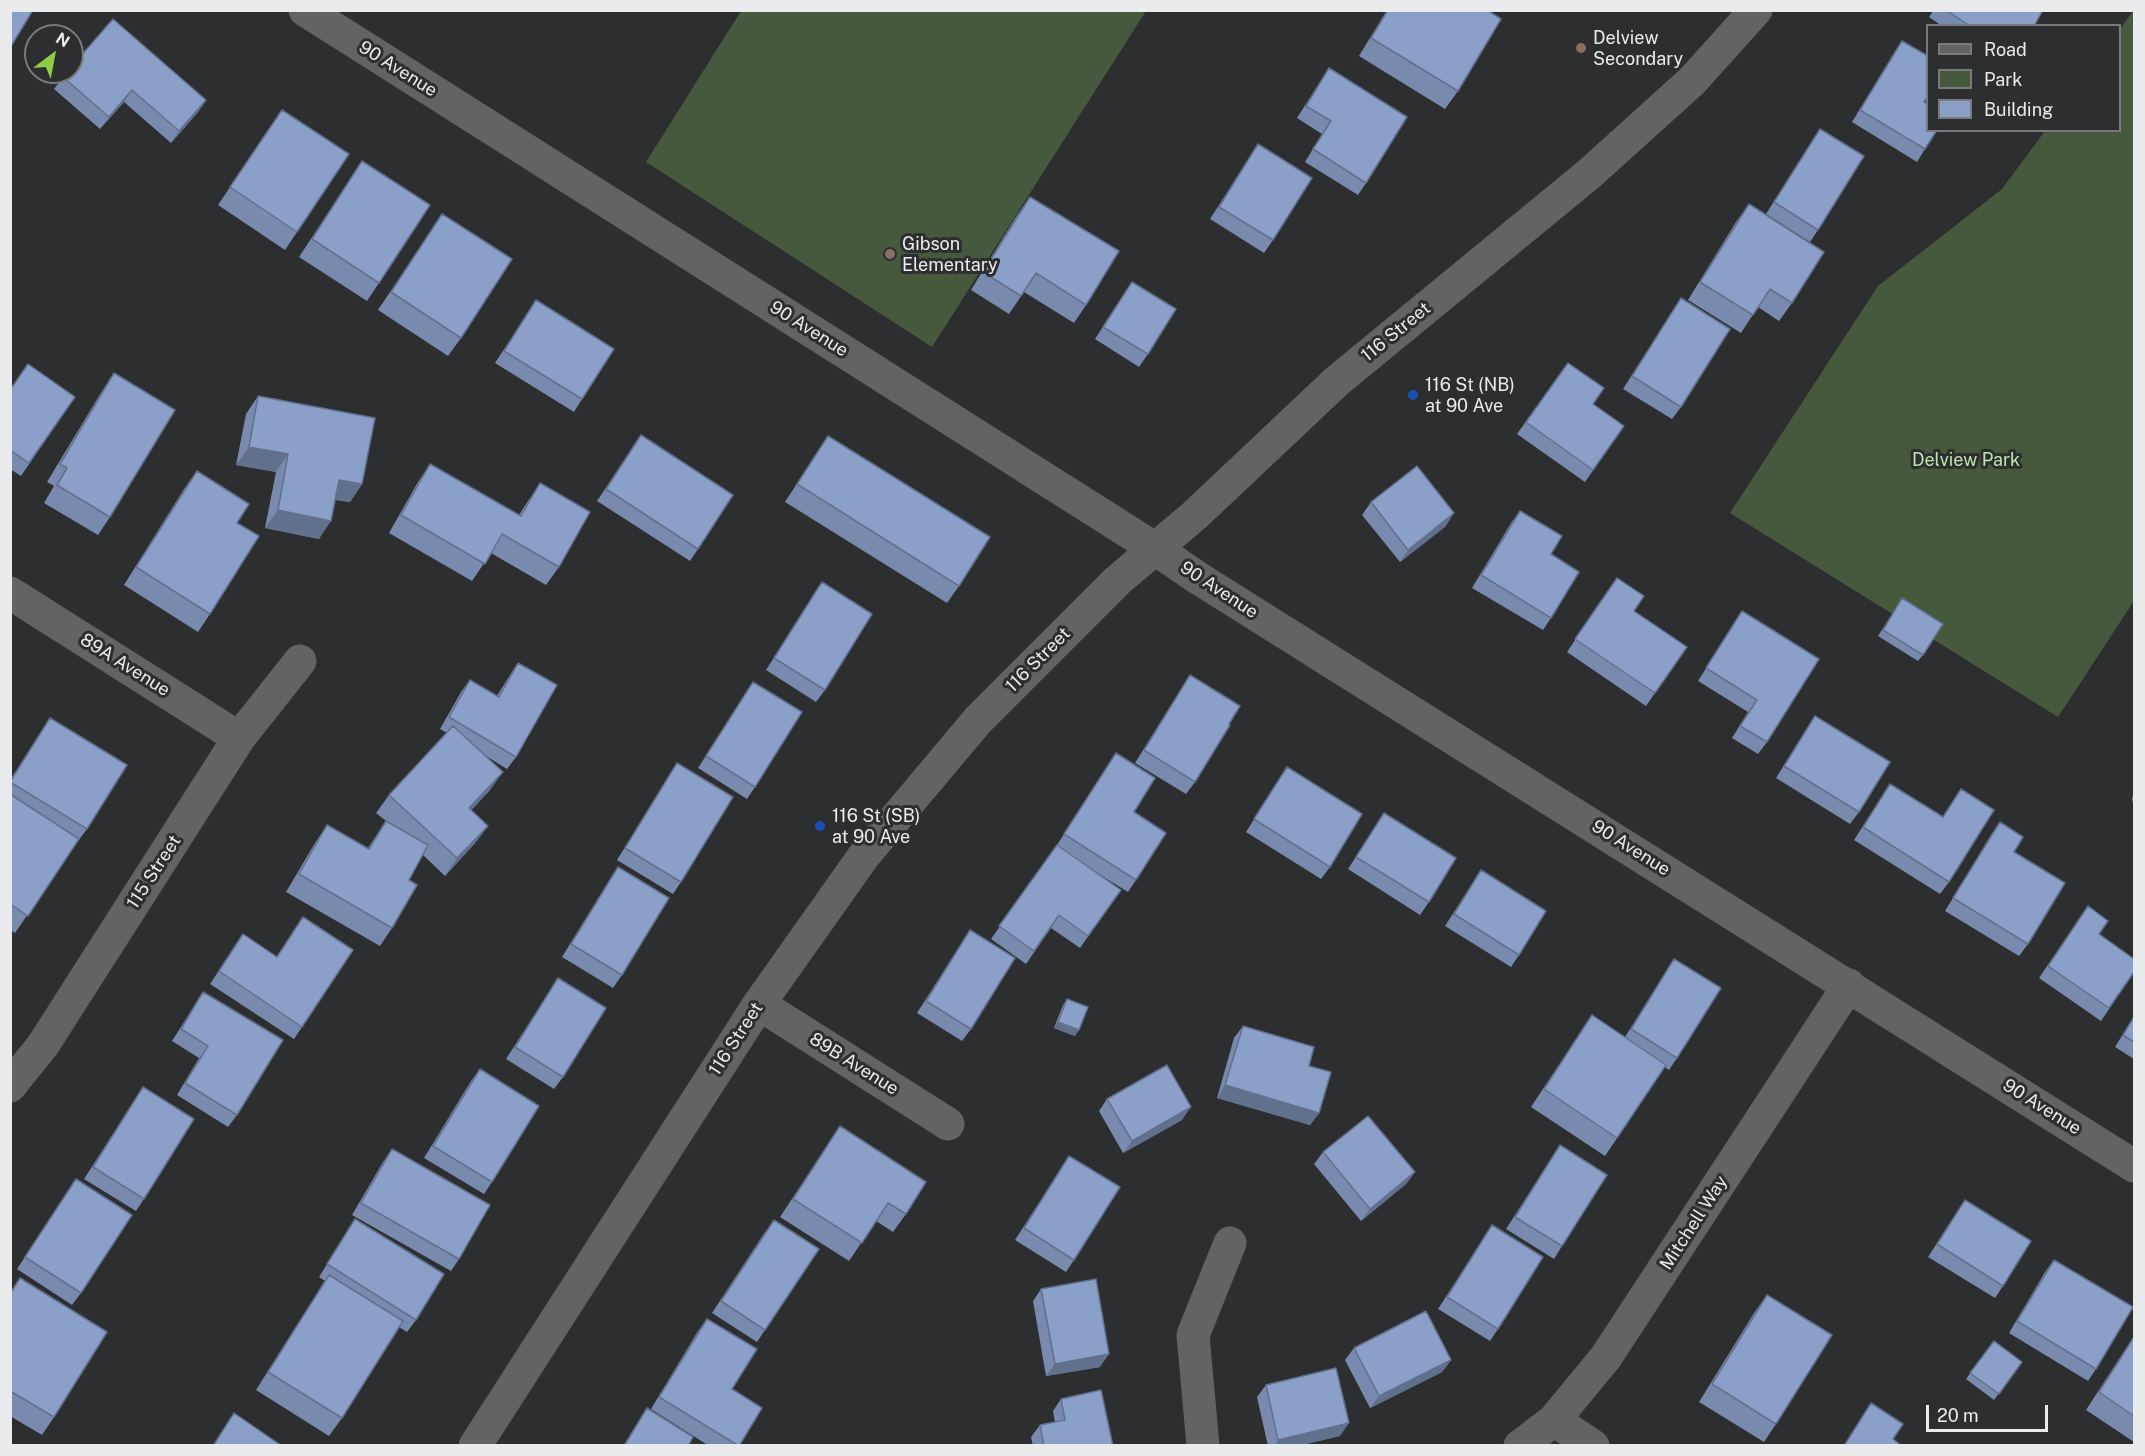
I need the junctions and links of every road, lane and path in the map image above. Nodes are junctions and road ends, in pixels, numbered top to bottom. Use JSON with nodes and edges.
{"nodes":[{"id":1,"x":305,"y":10,"type":"edge"},
{"id":2,"x":1756,"y":10,"type":"edge"},
{"id":3,"x":1154,"y":548,"type":"junction"},
{"id":4,"x":10,"y":593,"type":"edge"},
{"id":5,"x":300,"y":661,"type":"dead end"},
{"id":6,"x":239,"y":738,"type":"junction"},
{"id":7,"x":1849,"y":986,"type":"junction"},
{"id":8,"x":759,"y":1004,"type":"junction"},
{"id":9,"x":10,"y":1086,"type":"edge"},
{"id":10,"x":948,"y":1124,"type":"dead end"},
{"id":11,"x":2134,"y":1166,"type":"edge"},
{"id":12,"x":1230,"y":1243,"type":"dead end"},
{"id":13,"x":1554,"y":1420,"type":"junction"},
{"id":14,"x":475,"y":1446,"type":"edge"},
{"id":15,"x":1203,"y":1446,"type":"edge"},
{"id":16,"x":1520,"y":1446,"type":"edge"},
{"id":17,"x":1593,"y":1446,"type":"edge"}],
"edges":[{"from":1,"to":3,"type":"street","name":"90 Avenue"},
{"from":2,"to":3,"type":"street","name":"116 Street"},
{"from":3,"to":7,"type":"street","name":"90 Avenue"},
{"from":3,"to":8,"type":"street","name":"116 Street"},
{"from":4,"to":6,"type":"street","name":"89A Avenue"},
{"from":5,"to":6,"type":"street","name":"115 Street"},
{"from":6,"to":9,"type":"street","name":"115 Street"},
{"from":7,"to":11,"type":"street","name":"90 Avenue"},
{"from":7,"to":13,"type":"street","name":"Mitchell Way"},
{"from":8,"to":10,"type":"street","name":"89B Avenue"},
{"from":8,"to":14,"type":"street","name":"116 Street"},
{"from":12,"to":15,"type":"street"},
{"from":13,"to":16,"type":"street","name":"Mitchell Way"},
{"from":13,"to":17,"type":"street"}]}
